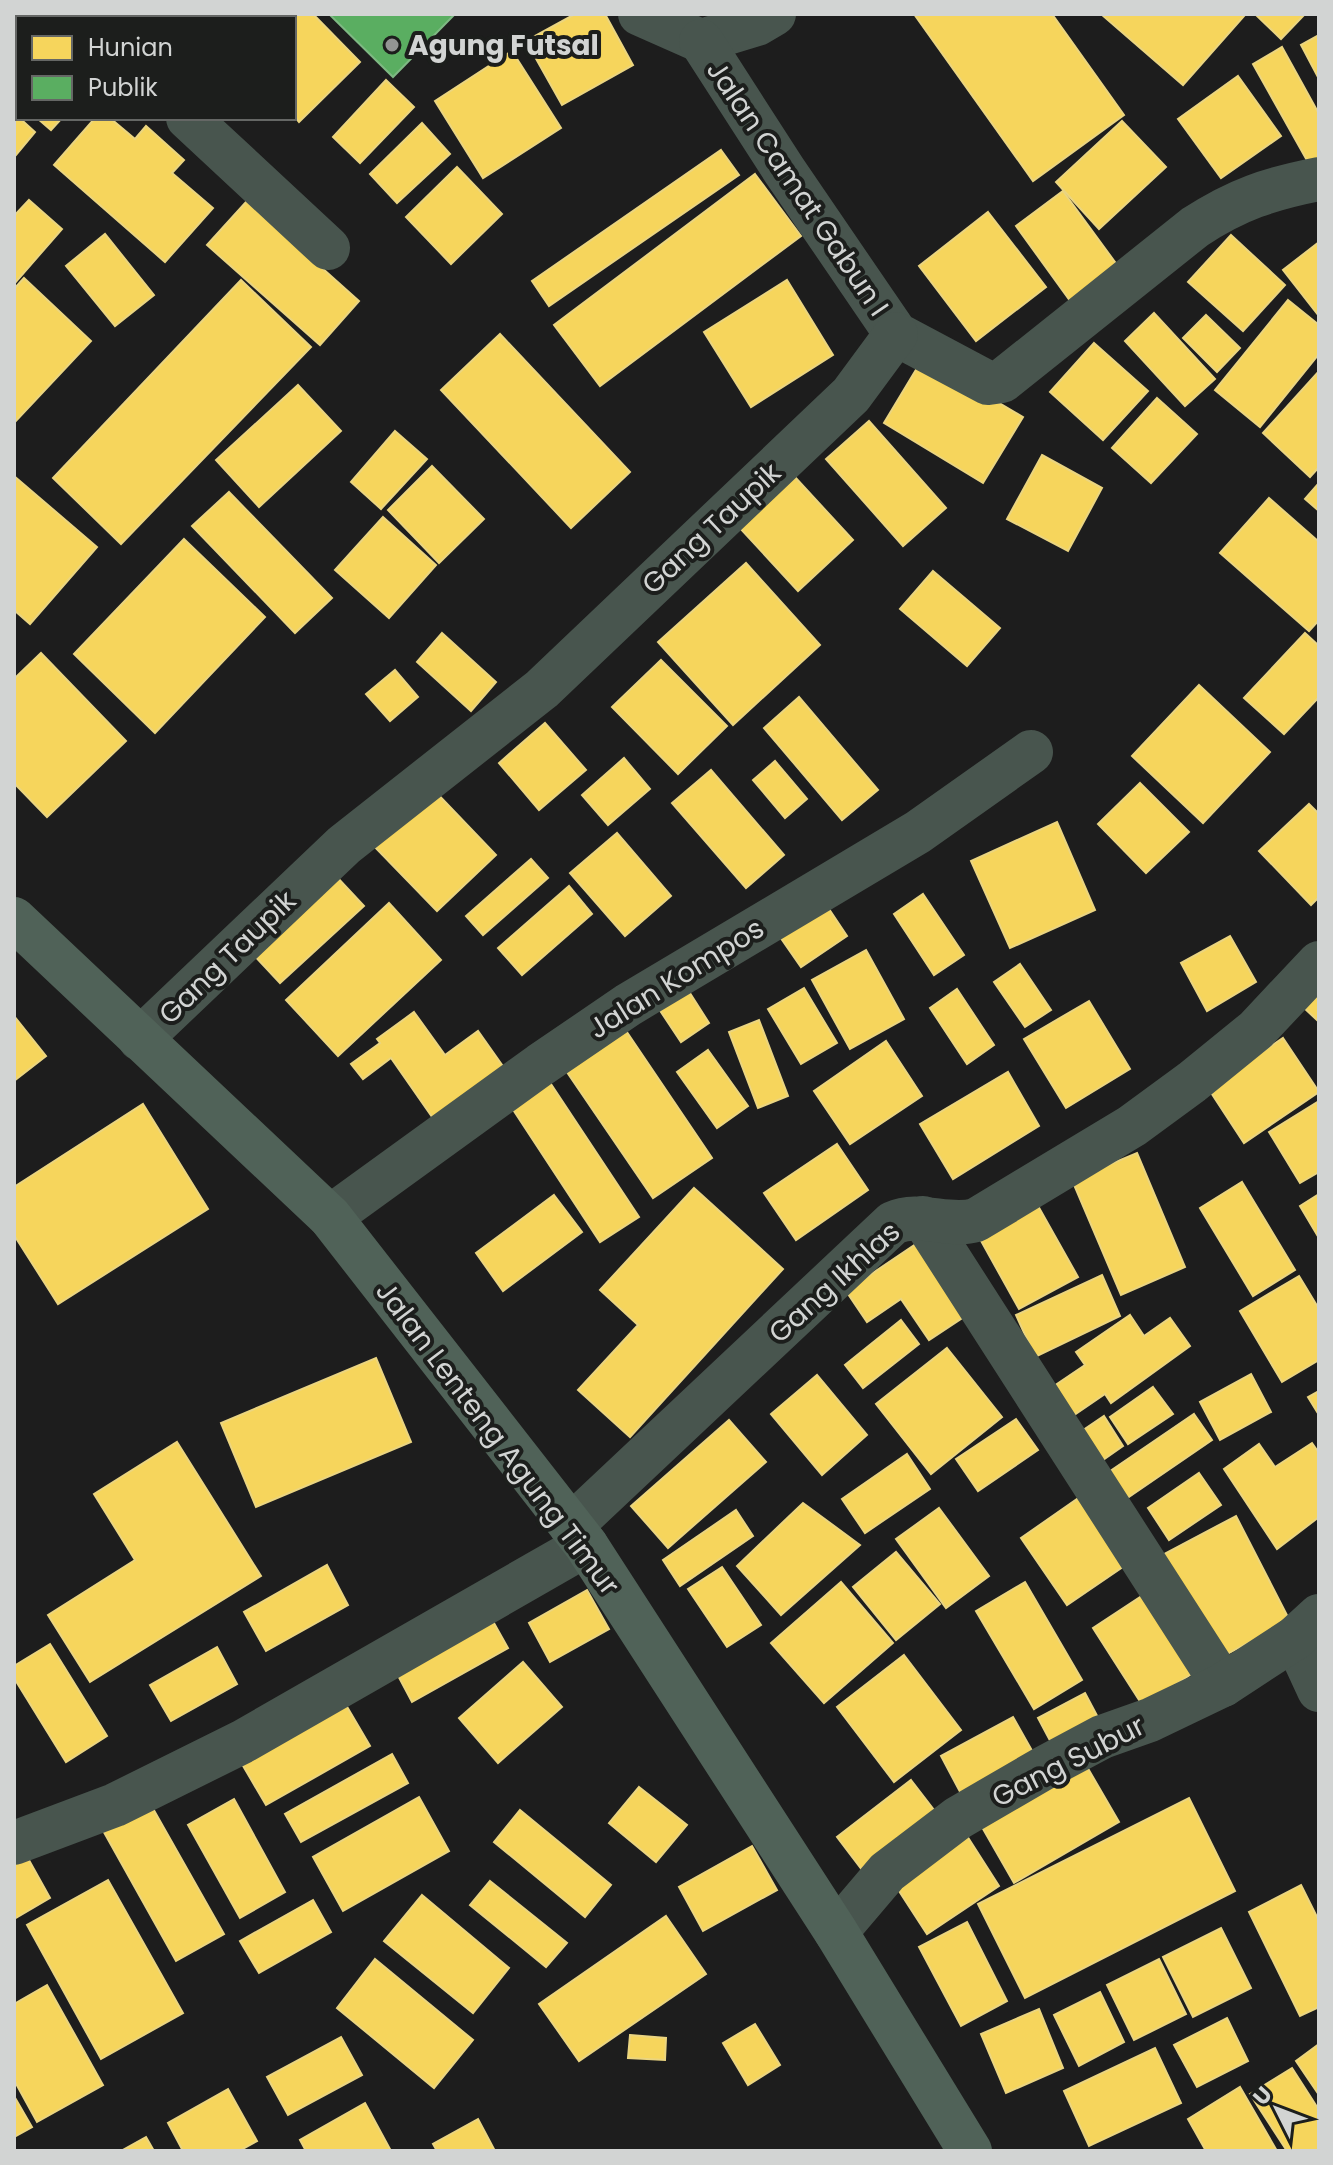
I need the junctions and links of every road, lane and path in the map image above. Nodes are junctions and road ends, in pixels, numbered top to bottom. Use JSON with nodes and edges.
{"nodes":[{"id":1,"x":640,"y":14,"type":"edge"},
{"id":2,"x":774,"y":14,"type":"edge"},
{"id":3,"x":701,"y":41,"type":"junction"},
{"id":4,"x":190,"y":120,"type":"edge"},
{"id":5,"x":223,"y":120,"type":"edge"},
{"id":6,"x":1319,"y":179,"type":"edge"},
{"id":7,"x":896,"y":334,"type":"junction"},
{"id":8,"x":1031,"y":752,"type":"dead end"},
{"id":9,"x":14,"y":919,"type":"edge"},
{"id":10,"x":1319,"y":963,"type":"edge"},
{"id":11,"x":140,"y":1039,"type":"junction"},
{"id":12,"x":330,"y":1217,"type":"junction"},
{"id":13,"x":923,"y":1218,"type":"junction"},
{"id":14,"x":579,"y":1536,"type":"junction"},
{"id":15,"x":1307,"y":1627,"type":"edge"},
{"id":16,"x":1223,"y":1685,"type":"junction"},
{"id":17,"x":1319,"y":1690,"type":"edge"},
{"id":18,"x":14,"y":1843,"type":"edge"},
{"id":19,"x":836,"y":1932,"type":"junction"},
{"id":20,"x":970,"y":2151,"type":"edge"}],
"edges":[{"from":1,"to":3,"type":"street","name":"Jalan Camat Gabun I"},
{"from":2,"to":3,"type":"street","name":"Jalan Camat Gabun I"},
{"from":3,"to":7,"type":"street","name":"Jalan Camat Gabun I"},
{"from":4,"to":5,"type":"street"},
{"from":6,"to":7,"type":"street"},
{"from":7,"to":11,"type":"street","name":"Gang Taupik"},
{"from":8,"to":12,"type":"street","name":"Jalan Kompos"},
{"from":9,"to":11,"type":"main road","name":"Jalan Lenteng Agung Timur"},
{"from":10,"to":13,"type":"street","name":"Gang Ikhlas"},
{"from":11,"to":12,"type":"main road","name":"Jalan Lenteng Agung Timur"},
{"from":12,"to":14,"type":"main road","name":"Jalan Lenteng Agung Timur"},
{"from":13,"to":14,"type":"street","name":"Gang Ikhlas"},
{"from":13,"to":16,"type":"street"},
{"from":14,"to":18,"type":"street"},
{"from":14,"to":19,"type":"main road","name":"Jalan Lenteng Agung Timur"},
{"from":15,"to":16,"type":"street","name":"Gang Subur"},
{"from":15,"to":17,"type":"street"},
{"from":16,"to":19,"type":"street","name":"Gang Subur"},
{"from":19,"to":20,"type":"main road","name":"Jalan Lenteng Agung Timur"}]}
